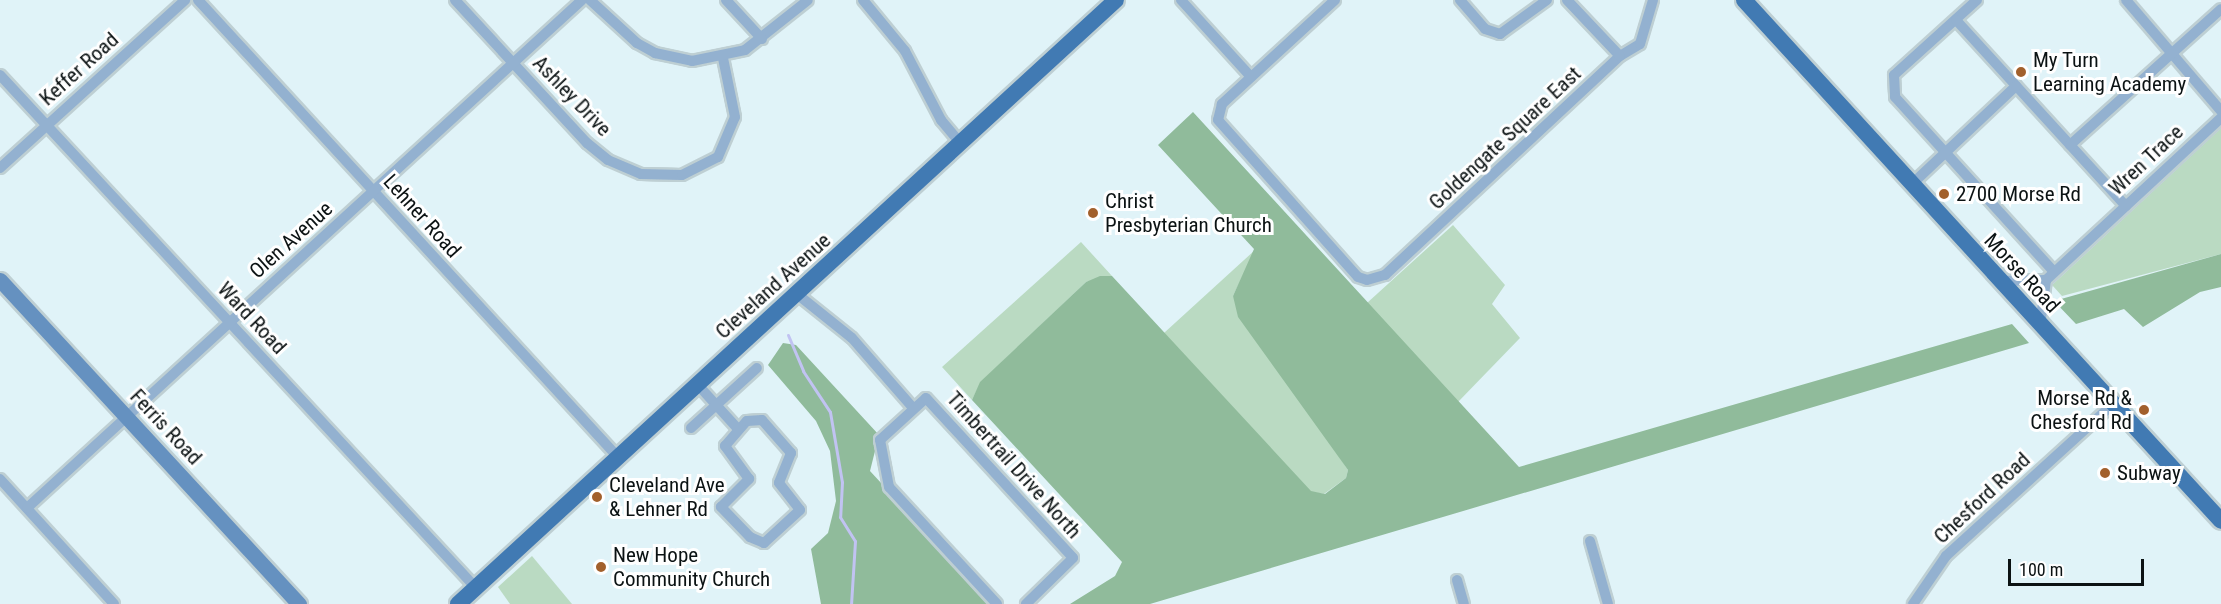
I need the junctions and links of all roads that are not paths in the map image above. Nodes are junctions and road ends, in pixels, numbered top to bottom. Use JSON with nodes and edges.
{"nodes":[{"id":1,"x":185,"y":0,"type":"edge"},
{"id":2,"x":198,"y":0,"type":"edge"},
{"id":3,"x":456,"y":0,"type":"edge"},
{"id":4,"x":582,"y":0,"type":"edge"},
{"id":5,"x":590,"y":0,"type":"edge"},
{"id":6,"x":726,"y":0,"type":"edge"},
{"id":7,"x":808,"y":0,"type":"edge"},
{"id":8,"x":864,"y":0,"type":"edge"},
{"id":9,"x":1116,"y":0,"type":"edge"},
{"id":10,"x":1181,"y":0,"type":"edge"},
{"id":11,"x":1335,"y":0,"type":"edge"},
{"id":12,"x":1460,"y":0,"type":"edge"},
{"id":13,"x":1546,"y":0,"type":"edge"},
{"id":14,"x":1567,"y":0,"type":"edge"},
{"id":15,"x":1744,"y":0,"type":"edge"},
{"id":16,"x":1977,"y":0,"type":"edge"},
{"id":17,"x":2126,"y":0,"type":"edge"},
{"id":18,"x":1650,"y":4,"type":"edge"},
{"id":19,"x":2221,"y":9,"type":"edge"},
{"id":20,"x":1956,"y":20,"type":"junction"},
{"id":21,"x":762,"y":39,"type":"junction"},
{"id":22,"x":2172,"y":54,"type":"junction"},
{"id":23,"x":1620,"y":56,"type":"junction"},
{"id":24,"x":723,"y":58,"type":"junction"},
{"id":25,"x":513,"y":62,"type":"junction"},
{"id":26,"x":0,"y":75,"type":"edge"},
{"id":27,"x":1251,"y":77,"type":"junction"},
{"id":28,"x":2016,"y":86,"type":"junction"},
{"id":29,"x":2221,"y":111,"type":"edge"},
{"id":30,"x":2221,"y":118,"type":"edge"},
{"id":31,"x":46,"y":125,"type":"junction"},
{"id":32,"x":961,"y":144,"type":"junction"},
{"id":33,"x":2070,"y":145,"type":"junction"},
{"id":34,"x":1945,"y":153,"type":"junction"},
{"id":35,"x":0,"y":168,"type":"edge"},
{"id":36,"x":1912,"y":184,"type":"junction"},
{"id":37,"x":374,"y":192,"type":"junction"},
{"id":38,"x":2126,"y":206,"type":"junction"},
{"id":39,"x":2054,"y":272,"type":"junction"},
{"id":40,"x":0,"y":280,"type":"edge"},
{"id":41,"x":2046,"y":280,"type":"junction"},
{"id":42,"x":1998,"y":281,"type":"junction"},
{"id":43,"x":797,"y":294,"type":"junction"},
{"id":44,"x":230,"y":322,"type":"junction"},
{"id":45,"x":2040,"y":326,"type":"junction"},
{"id":46,"x":757,"y":368,"type":"dead end"},
{"id":47,"x":698,"y":385,"type":"junction"},
{"id":48,"x":715,"y":404,"type":"junction"},
{"id":49,"x":2113,"y":404,"type":"junction"},
{"id":50,"x":913,"y":408,"type":"junction"},
{"id":51,"x":127,"y":416,"type":"junction"},
{"id":52,"x":691,"y":428,"type":"dead end"},
{"id":53,"x":738,"y":429,"type":"junction"},
{"id":54,"x":618,"y":457,"type":"junction"},
{"id":55,"x":0,"y":479,"type":"edge"},
{"id":56,"x":27,"y":508,"type":"junction"},
{"id":57,"x":2221,"y":521,"type":"edge"},
{"id":58,"x":1590,"y":541,"type":"dead end"},
{"id":59,"x":1457,"y":580,"type":"dead end"},
{"id":60,"x":476,"y":588,"type":"junction"},
{"id":61,"x":114,"y":604,"type":"edge"},
{"id":62,"x":299,"y":604,"type":"edge"},
{"id":63,"x":458,"y":604,"type":"edge"},
{"id":64,"x":997,"y":604,"type":"edge"},
{"id":65,"x":1026,"y":604,"type":"edge"},
{"id":66,"x":1464,"y":604,"type":"edge"},
{"id":67,"x":1608,"y":604,"type":"edge"},
{"id":68,"x":1913,"y":604,"type":"edge"}],
"edges":[{"from":1,"to":31,"type":"street","name":"Keffer Road"},
{"from":2,"to":37,"type":"street","name":"Lehner Road"},
{"from":3,"to":25,"type":"street","name":"Ashley Drive"},
{"from":4,"to":25,"type":"street","name":"Olen Avenue"},
{"from":5,"to":24,"type":"street"},
{"from":6,"to":21,"type":"street"},
{"from":7,"to":21,"type":"street"},
{"from":8,"to":32,"type":"street"},
{"from":9,"to":32,"type":"main road","name":"Cleveland Avenue"},
{"from":10,"to":27,"type":"street"},
{"from":11,"to":27,"type":"street"},
{"from":12,"to":13,"type":"street"},
{"from":14,"to":23,"type":"street"},
{"from":15,"to":36,"type":"main road","name":"Morse Road"},
{"from":16,"to":20,"type":"street"},
{"from":17,"to":22,"type":"street"},
{"from":18,"to":23,"type":"street","name":"Goldengate Square East"},
{"from":19,"to":22,"type":"street"},
{"from":20,"to":28,"type":"street"},
{"from":20,"to":34,"type":"street"},
{"from":21,"to":24,"type":"street"},
{"from":22,"to":29,"type":"street"},
{"from":22,"to":33,"type":"street"},
{"from":23,"to":27,"type":"street","name":"Goldengate Square East"},
{"from":24,"to":25,"type":"street","name":"Ashley Drive"},
{"from":25,"to":37,"type":"street","name":"Olen Avenue"},
{"from":26,"to":31,"type":"street","name":"Ward Road"},
{"from":28,"to":33,"type":"street"},
{"from":28,"to":34,"type":"street"},
{"from":30,"to":38,"type":"street","name":"Wren Trace"},
{"from":31,"to":35,"type":"street","name":"Keffer Road"},
{"from":31,"to":44,"type":"street","name":"Ward Road"},
{"from":32,"to":43,"type":"main road","name":"Cleveland Avenue"},
{"from":33,"to":38,"type":"street"},
{"from":34,"to":36,"type":"street"},
{"from":34,"to":39,"type":"street"},
{"from":36,"to":42,"type":"main road","name":"Morse Road"},
{"from":37,"to":44,"type":"street","name":"Olen Avenue"},
{"from":37,"to":54,"type":"street","name":"Lehner Road"},
{"from":38,"to":39,"type":"street","name":"Wren Trace"},
{"from":39,"to":41,"type":"street","name":"Wren Trace"},
{"from":40,"to":51,"type":"main road","name":"Ferris Road"},
{"from":41,"to":42,"type":"street"},
{"from":41,"to":45,"type":"street"},
{"from":42,"to":45,"type":"main road","name":"Morse Road"},
{"from":43,"to":47,"type":"main road","name":"Cleveland Avenue"},
{"from":43,"to":50,"type":"street","name":"Timbertrail Drive North"},
{"from":44,"to":51,"type":"street","name":"Olen Avenue"},
{"from":44,"to":60,"type":"street","name":"Ward Road"},
{"from":45,"to":49,"type":"main road","name":"Morse Road"},
{"from":46,"to":48,"type":"street"},
{"from":47,"to":48,"type":"street"},
{"from":47,"to":54,"type":"main road","name":"Cleveland Avenue"},
{"from":48,"to":52,"type":"street"},
{"from":48,"to":53,"type":"street"},
{"from":49,"to":57,"type":"main road","name":"Morse Road"},
{"from":49,"to":68,"type":"street","name":"Chesford Road"},
{"from":50,"to":64,"type":"street"},
{"from":50,"to":65,"type":"street","name":"Timbertrail Drive North"},
{"from":51,"to":56,"type":"street","name":"Olen Avenue"},
{"from":51,"to":62,"type":"main road","name":"Ferris Road"},
{"from":53,"to":53,"type":"street"},
{"from":54,"to":60,"type":"main road","name":"Cleveland Avenue"},
{"from":55,"to":56,"type":"street"},
{"from":56,"to":61,"type":"street"},
{"from":58,"to":67,"type":"street"},
{"from":59,"to":66,"type":"street"},
{"from":60,"to":63,"type":"main road","name":"Cleveland Avenue"}]}
